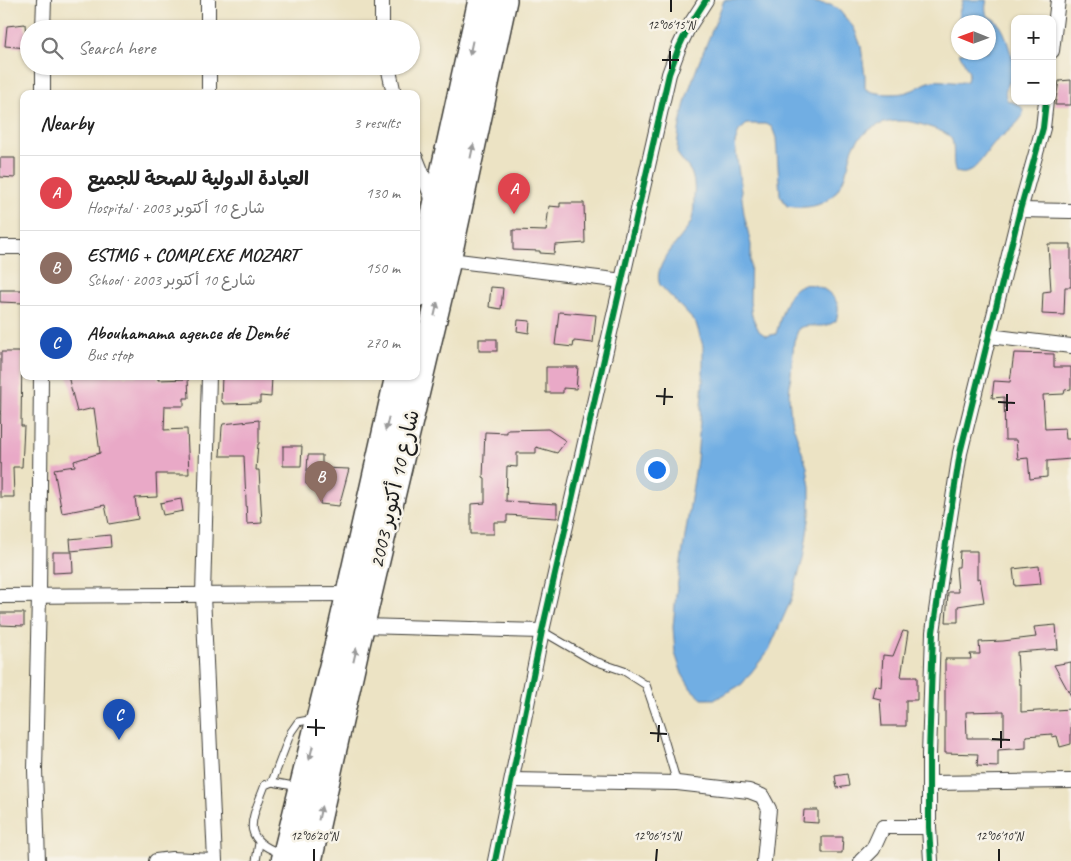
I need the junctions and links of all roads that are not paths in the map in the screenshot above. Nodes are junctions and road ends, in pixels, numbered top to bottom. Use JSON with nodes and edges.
{"nodes":[{"id":1,"x":44,"y":0,"type":"edge"},
{"id":2,"x":208,"y":0,"type":"edge"},
{"id":3,"x":382,"y":0,"type":"edge"},
{"id":4,"x":481,"y":0,"type":"edge"},
{"id":5,"x":504,"y":0,"type":"edge"},
{"id":6,"x":706,"y":0,"type":"edge"},
{"id":7,"x":1058,"y":0,"type":"edge"},
{"id":8,"x":1056,"y":17,"type":"edge"},
{"id":9,"x":43,"y":20,"type":"edge"},
{"id":10,"x":208,"y":20,"type":"edge"},
{"id":11,"x":382,"y":20,"type":"edge"},
{"id":12,"x":43,"y":75,"type":"edge"},
{"id":13,"x":209,"y":75,"type":"edge"},
{"id":14,"x":390,"y":75,"type":"edge"},
{"id":15,"x":43,"y":90,"type":"edge"},
{"id":16,"x":209,"y":90,"type":"edge"},
{"id":17,"x":393,"y":90,"type":"edge"},
{"id":18,"x":1045,"y":105,"type":"edge"},
{"id":19,"x":420,"y":168,"type":"edge"},
{"id":20,"x":436,"y":206,"type":"junction"},
{"id":21,"x":1020,"y":210,"type":"junction"},
{"id":22,"x":1071,"y":211,"type":"edge"},
{"id":23,"x":0,"y":246,"type":"edge"},
{"id":24,"x":20,"y":247,"type":"edge"},
{"id":25,"x":429,"y":257,"type":"edge"},
{"id":26,"x":623,"y":281,"type":"junction"},
{"id":27,"x":420,"y":284,"type":"edge"},
{"id":28,"x":420,"y":307,"type":"edge"},
{"id":29,"x":989,"y":336,"type":"junction"},
{"id":30,"x":1071,"y":346,"type":"edge"},
{"id":31,"x":41,"y":380,"type":"edge"},
{"id":32,"x":209,"y":380,"type":"edge"},
{"id":33,"x":397,"y":380,"type":"edge"},
{"id":34,"x":407,"y":380,"type":"edge"},
{"id":35,"x":349,"y":594,"type":"junction"},
{"id":36,"x":203,"y":595,"type":"junction"},
{"id":37,"x":0,"y":596,"type":"edge"},
{"id":38,"x":39,"y":596,"type":"junction"},
{"id":39,"x":363,"y":626,"type":"junction"},
{"id":40,"x":542,"y":631,"type":"junction"},
{"id":41,"x":320,"y":718,"type":"junction"},
{"id":42,"x":512,"y":780,"type":"junction"},
{"id":43,"x":1071,"y":781,"type":"edge"},
{"id":44,"x":272,"y":782,"type":"junction"},
{"id":45,"x":677,"y":783,"type":"junction"},
{"id":46,"x":930,"y":783,"type":"junction"},
{"id":47,"x":302,"y":788,"type":"junction"},
{"id":48,"x":929,"y":827,"type":"junction"},
{"id":49,"x":259,"y":843,"type":"junction"},
{"id":50,"x":285,"y":858,"type":"edge"},
{"id":51,"x":38,"y":861,"type":"edge"},
{"id":52,"x":156,"y":861,"type":"edge"},
{"id":53,"x":213,"y":861,"type":"edge"},
{"id":54,"x":256,"y":861,"type":"edge"},
{"id":55,"x":309,"y":861,"type":"edge"},
{"id":56,"x":495,"y":861,"type":"edge"},
{"id":57,"x":764,"y":861,"type":"edge"},
{"id":58,"x":861,"y":861,"type":"edge"},
{"id":59,"x":931,"y":861,"type":"edge"}],
"edges":[{"from":1,"to":9,"type":"street"},
{"from":2,"to":10,"type":"street"},
{"from":3,"to":11,"type":"street"},
{"from":4,"to":20,"type":"highway","name":"شارع 10 أكتوبر 2003","one_way":true},
{"from":25,"to":5,"type":"highway","name":"شارع 10 أكتوبر 2003","one_way":true},
{"from":6,"to":26,"type":"street"},
{"from":7,"to":8,"type":"street"},
{"from":12,"to":15,"type":"street"},
{"from":13,"to":16,"type":"street"},
{"from":14,"to":17,"type":"street"},
{"from":18,"to":21,"type":"street"},
{"from":19,"to":20,"type":"street"},
{"from":20,"to":25,"type":"highway","name":"شارع 10 أكتوبر 2003"},
{"from":21,"to":22,"type":"street"},
{"from":21,"to":29,"type":"street"},
{"from":23,"to":24,"type":"street"},
{"from":25,"to":26,"type":"street"},
{"from":25,"to":27,"type":"highway","name":"شارع 10 أكتوبر 2003"},
{"from":28,"to":25,"type":"highway","name":"شارع 10 أكتوبر 2003","one_way":true},
{"from":26,"to":40,"type":"street"},
{"from":29,"to":30,"type":"street"},
{"from":29,"to":46,"type":"street"},
{"from":31,"to":38,"type":"street"},
{"from":32,"to":36,"type":"street"},
{"from":33,"to":35,"type":"highway","name":"شارع 10 أكتوبر 2003","one_way":true},
{"from":39,"to":34,"type":"highway","name":"شارع 10 أكتوبر 2003","one_way":true},
{"from":35,"to":36,"type":"street"},
{"from":35,"to":41,"type":"highway","name":"شارع 10 أكتوبر 2003"},
{"from":36,"to":38,"type":"street"},
{"from":36,"to":53,"type":"street"},
{"from":37,"to":38,"type":"street"},
{"from":38,"to":51,"type":"street"},
{"from":39,"to":40,"type":"street"},
{"from":55,"to":39,"type":"highway","name":"شارع 10 أكتوبر 2003","one_way":true},
{"from":40,"to":42,"type":"street"},
{"from":40,"to":45,"type":"lane"},
{"from":41,"to":44,"type":"lane"},
{"from":41,"to":47,"type":"highway","name":"شارع 10 أكتوبر 2003","one_way":true},
{"from":42,"to":45,"type":"street"},
{"from":42,"to":56,"type":"street"},
{"from":43,"to":46,"type":"street"},
{"from":44,"to":47,"type":"lane"},
{"from":44,"to":49,"type":"lane"},
{"from":45,"to":57,"type":"street"},
{"from":46,"to":48,"type":"street"},
{"from":47,"to":50,"type":"highway","name":"شارع 10 أكتوبر 2003"},
{"from":48,"to":58,"type":"street"},
{"from":48,"to":59,"type":"street"},
{"from":49,"to":50,"type":"lane"},
{"from":49,"to":54,"type":"lane"},
{"from":52,"to":53,"type":"street"}]}
